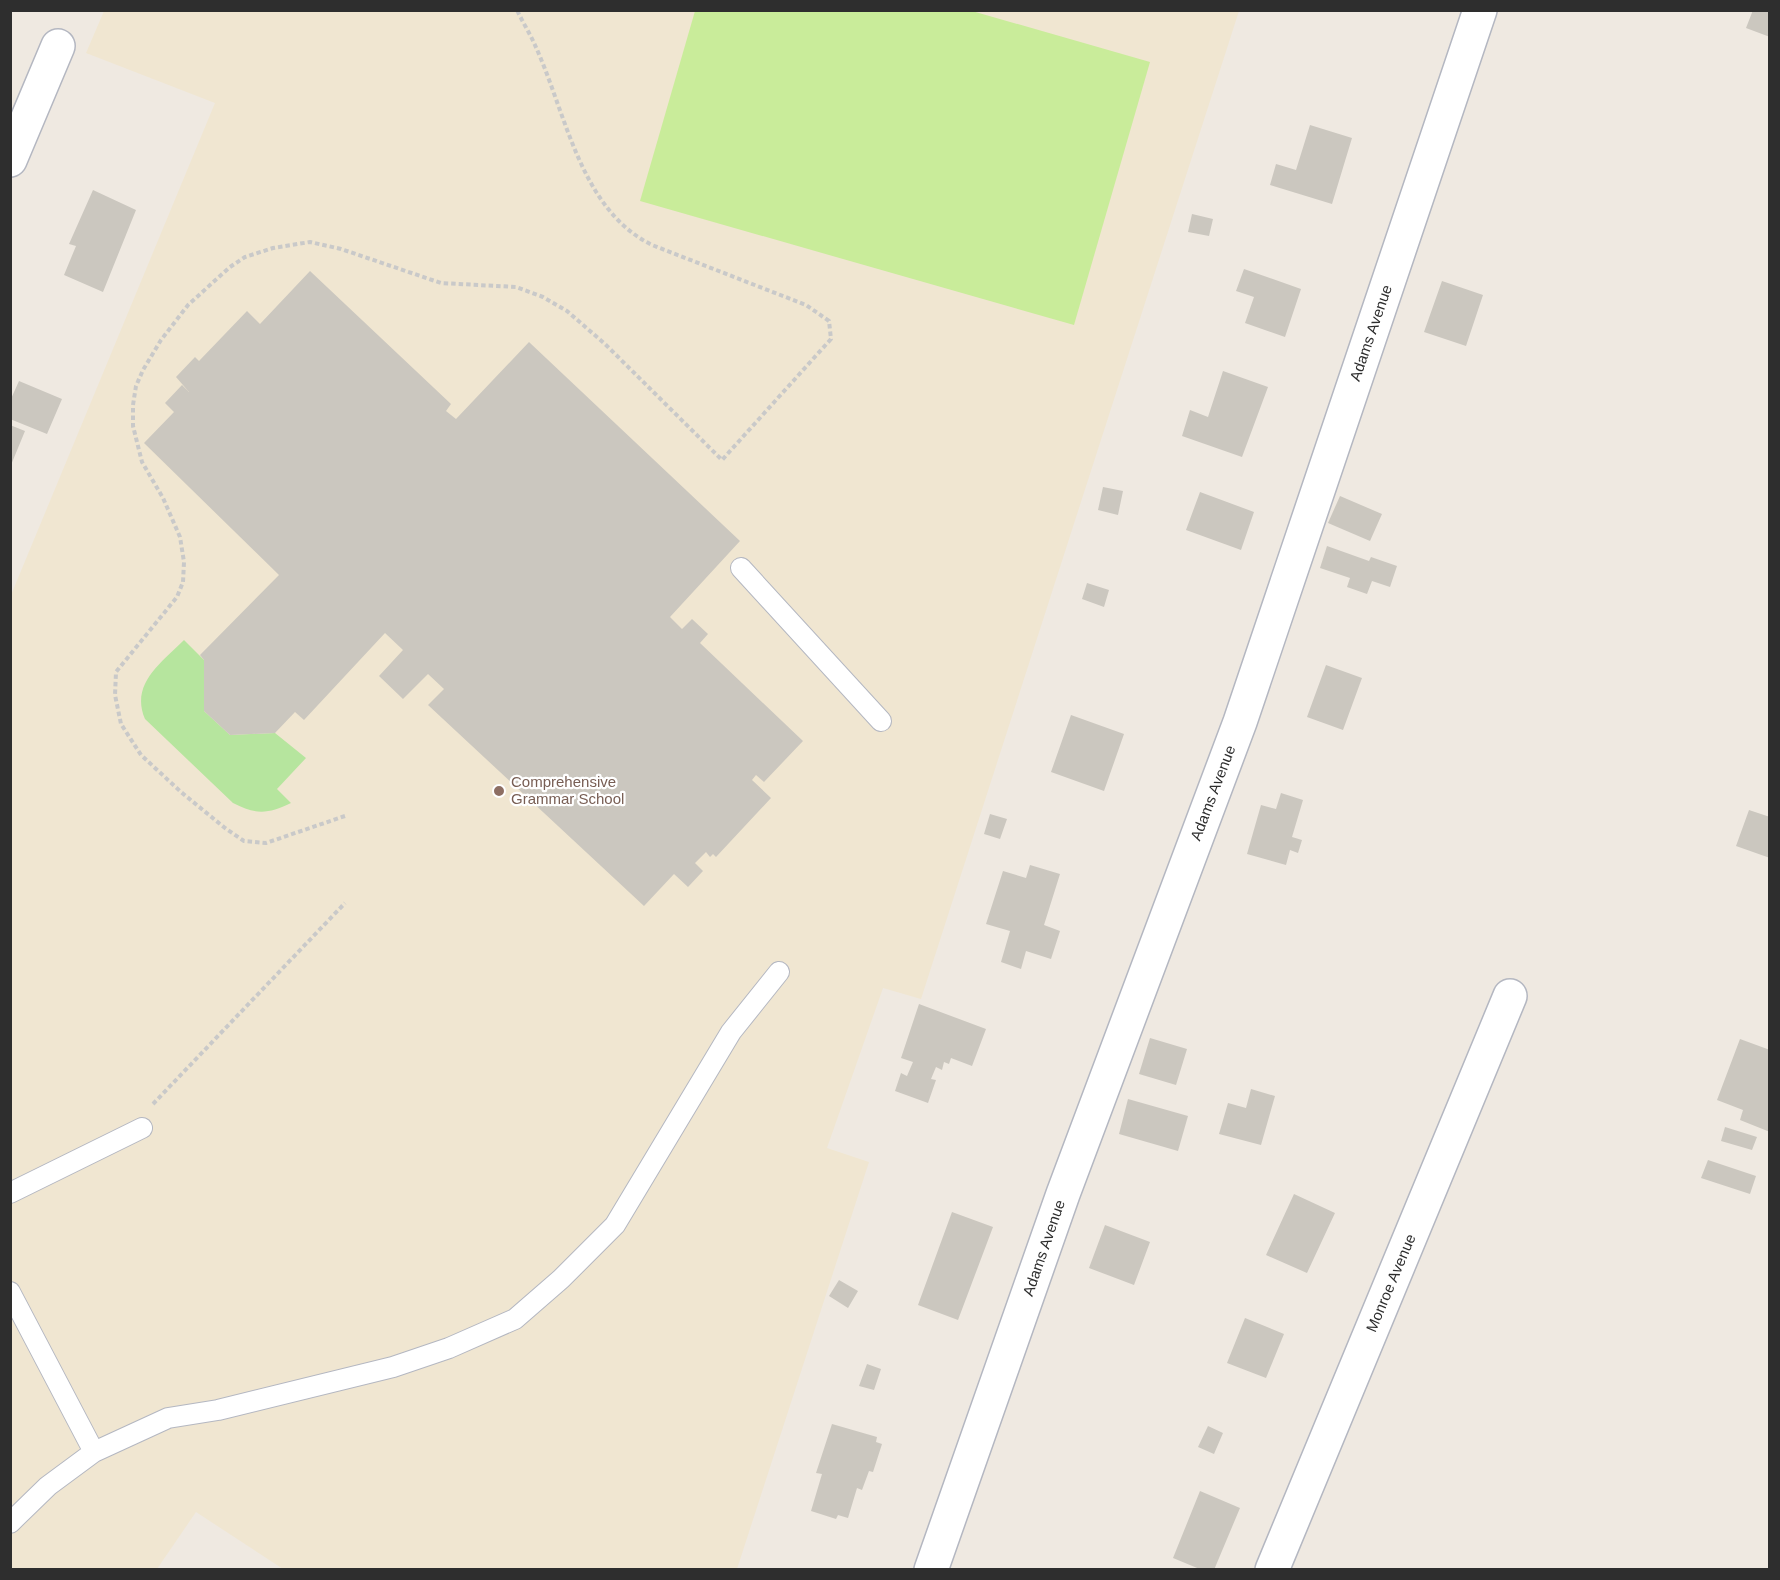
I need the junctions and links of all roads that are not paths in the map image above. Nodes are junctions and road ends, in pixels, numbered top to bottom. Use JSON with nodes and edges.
{"nodes":[{"id":1,"x":1480,"y":10,"type":"edge"},
{"id":2,"x":58,"y":46,"type":"dead end"},
{"id":3,"x":10,"y":160,"type":"edge"},
{"id":4,"x":741,"y":568,"type":"dead end"},
{"id":5,"x":881,"y":721,"type":"dead end"},
{"id":6,"x":779,"y":972,"type":"dead end"},
{"id":7,"x":1510,"y":996,"type":"dead end"},
{"id":8,"x":142,"y":1128,"type":"dead end"},
{"id":9,"x":10,"y":1193,"type":"edge"},
{"id":10,"x":10,"y":1292,"type":"edge"},
{"id":11,"x":94,"y":1452,"type":"junction"},
{"id":12,"x":10,"y":1523,"type":"edge"},
{"id":13,"x":931,"y":1569,"type":"edge"},
{"id":14,"x":1272,"y":1569,"type":"edge"}],
"edges":[{"from":1,"to":13,"type":"street","name":"Adams Avenue"},
{"from":2,"to":3,"type":"street"},
{"from":4,"to":5,"type":"lane"},
{"from":6,"to":11,"type":"lane"},
{"from":7,"to":14,"type":"street","name":"Monroe Avenue"},
{"from":8,"to":9,"type":"lane"},
{"from":10,"to":11,"type":"lane"},
{"from":11,"to":12,"type":"lane"}]}
